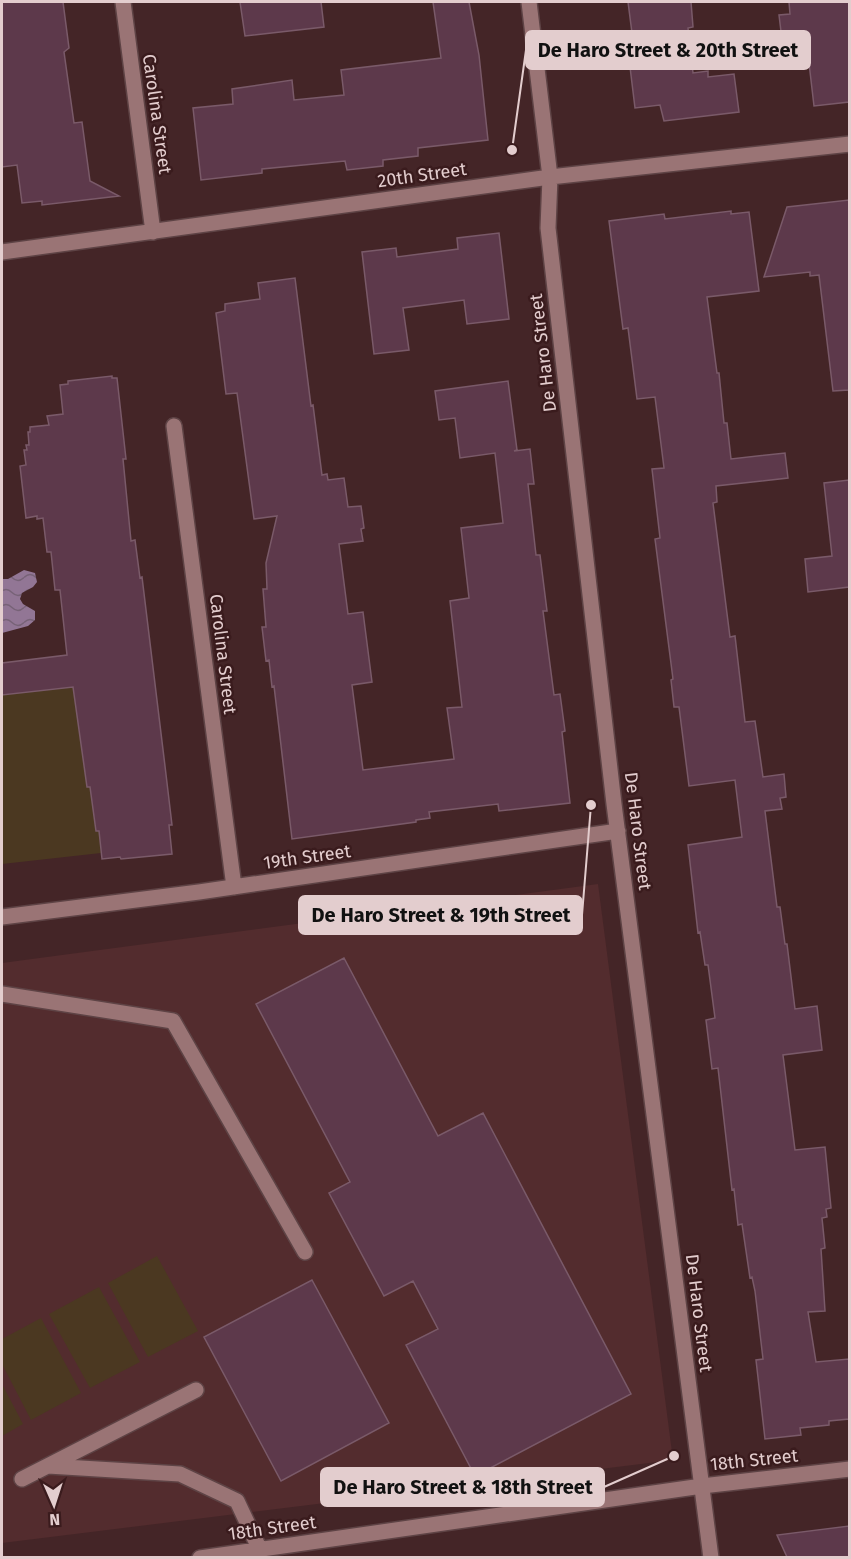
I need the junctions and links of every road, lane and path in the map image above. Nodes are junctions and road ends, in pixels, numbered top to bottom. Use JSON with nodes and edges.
{"nodes":[{"id":1,"x":123,"y":2,"type":"edge"},
{"id":2,"x":529,"y":2,"type":"edge"},
{"id":3,"x":849,"y":144,"type":"edge"},
{"id":4,"x":550,"y":177,"type":"junction"},
{"id":5,"x":153,"y":232,"type":"junction"},
{"id":6,"x":2,"y":252,"type":"edge"},
{"id":7,"x":174,"y":426,"type":"dead end"},
{"id":8,"x":618,"y":831,"type":"junction"},
{"id":9,"x":234,"y":887,"type":"junction"},
{"id":10,"x":2,"y":917,"type":"edge"},
{"id":11,"x":2,"y":994,"type":"edge"},
{"id":12,"x":305,"y":1252,"type":"dead end"},
{"id":13,"x":196,"y":1389,"type":"dead end"},
{"id":14,"x":48,"y":1466,"type":"junction"},
{"id":15,"x":849,"y":1469,"type":"edge"},
{"id":16,"x":22,"y":1479,"type":"dead end"},
{"id":17,"x":702,"y":1486,"type":"junction"},
{"id":18,"x":260,"y":1550,"type":"junction"},
{"id":19,"x":319,"y":1550,"type":"edge"},
{"id":20,"x":200,"y":1557,"type":"edge"},
{"id":21,"x":711,"y":1557,"type":"edge"}],
"edges":[{"from":1,"to":5,"type":"street","name":"Carolina Street"},
{"from":2,"to":4,"type":"street","name":"De Haro Street"},
{"from":3,"to":4,"type":"street","name":"20th Street"},
{"from":4,"to":5,"type":"street","name":"20th Street"},
{"from":4,"to":8,"type":"street","name":"De Haro Street"},
{"from":5,"to":6,"type":"street","name":"20th Street"},
{"from":7,"to":9,"type":"street","name":"Carolina Street"},
{"from":8,"to":9,"type":"street","name":"19th Street"},
{"from":8,"to":17,"type":"street","name":"De Haro Street"},
{"from":9,"to":10,"type":"street","name":"19th Street"},
{"from":11,"to":12,"type":"street"},
{"from":13,"to":14,"type":"street"},
{"from":14,"to":16,"type":"street"},
{"from":14,"to":18,"type":"street"},
{"from":15,"to":17,"type":"street","name":"18th Street"},
{"from":17,"to":19,"type":"street","name":"18th Street"},
{"from":17,"to":21,"type":"street","name":"De Haro Street"},
{"from":18,"to":19,"type":"street","name":"18th Street"},
{"from":18,"to":20,"type":"street","name":"18th Street"}]}
